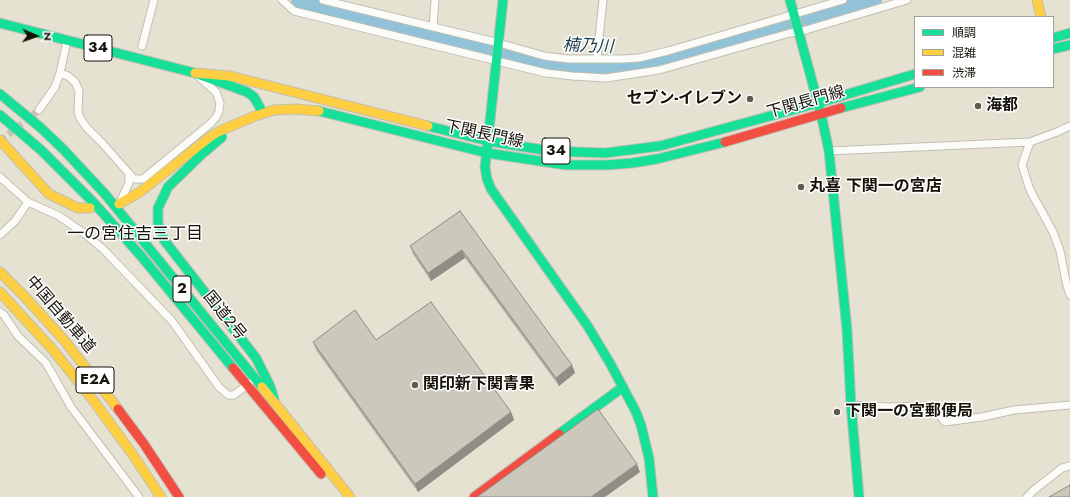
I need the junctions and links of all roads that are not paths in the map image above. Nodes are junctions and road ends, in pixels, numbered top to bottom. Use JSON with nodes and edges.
{"nodes":[{"id":1,"x":154,"y":0,"type":"edge"},
{"id":2,"x":282,"y":0,"type":"edge"},
{"id":3,"x":323,"y":0,"type":"edge"},
{"id":4,"x":435,"y":0,"type":"edge"},
{"id":5,"x":503,"y":0,"type":"edge"},
{"id":6,"x":602,"y":0,"type":"edge"},
{"id":7,"x":790,"y":0,"type":"edge"},
{"id":8,"x":843,"y":0,"type":"edge"},
{"id":9,"x":907,"y":0,"type":"edge"},
{"id":10,"x":1037,"y":0,"type":"edge"},
{"id":11,"x":795,"y":16,"type":"junction"},
{"id":12,"x":1042,"y":16,"type":"edge"},
{"id":13,"x":0,"y":23,"type":"edge"},
{"id":14,"x":433,"y":27,"type":"junction"},
{"id":15,"x":799,"y":30,"type":"junction"},
{"id":16,"x":1070,"y":33,"type":"edge"},
{"id":17,"x":1054,"y":38,"type":"edge"},
{"id":18,"x":67,"y":41,"type":"junction"},
{"id":19,"x":498,"y":44,"type":"junction"},
{"id":20,"x":1070,"y":45,"type":"edge"},
{"id":21,"x":142,"y":46,"type":"dead end"},
{"id":22,"x":1054,"y":49,"type":"edge"},
{"id":23,"x":597,"y":58,"type":"junction"},
{"id":24,"x":497,"y":59,"type":"junction"},
{"id":25,"x":60,"y":73,"type":"junction"},
{"id":26,"x":195,"y":73,"type":"junction"},
{"id":27,"x":914,"y":74,"type":"edge"},
{"id":28,"x":916,"y":88,"type":"edge"},
{"id":29,"x":0,"y":94,"type":"edge"},
{"id":30,"x":818,"y":103,"type":"junction"},
{"id":31,"x":39,"y":110,"type":"tunnel mouth"},
{"id":32,"x":821,"y":114,"type":"junction"},
{"id":33,"x":0,"y":115,"type":"edge"},
{"id":34,"x":259,"y":115,"type":"junction"},
{"id":35,"x":1070,"y":126,"type":"edge"},
{"id":36,"x":0,"y":140,"type":"edge"},
{"id":37,"x":488,"y":141,"type":"junction"},
{"id":38,"x":1030,"y":142,"type":"junction"},
{"id":39,"x":829,"y":151,"type":"junction"},
{"id":40,"x":486,"y":153,"type":"junction"},
{"id":41,"x":129,"y":175,"type":"junction"},
{"id":42,"x":0,"y":177,"type":"edge"},
{"id":43,"x":28,"y":202,"type":"junction"},
{"id":44,"x":119,"y":204,"type":"joint"},
{"id":45,"x":90,"y":208,"type":"dead end"},
{"id":46,"x":0,"y":235,"type":"edge"},
{"id":47,"x":0,"y":272,"type":"edge"},
{"id":48,"x":0,"y":292,"type":"edge"},
{"id":49,"x":1070,"y":295,"type":"edge"},
{"id":50,"x":0,"y":312,"type":"edge"},
{"id":51,"x":256,"y":379,"type":"junction"},
{"id":52,"x":248,"y":385,"type":"junction"},
{"id":53,"x":623,"y":387,"type":"junction"},
{"id":54,"x":275,"y":402,"type":"junction"},
{"id":55,"x":852,"y":405,"type":"junction"},
{"id":56,"x":1070,"y":405,"type":"edge"},
{"id":57,"x":1070,"y":466,"type":"edge"},
{"id":58,"x":139,"y":497,"type":"edge"},
{"id":59,"x":161,"y":497,"type":"edge"},
{"id":60,"x":179,"y":497,"type":"edge"},
{"id":61,"x":340,"y":497,"type":"edge"},
{"id":62,"x":350,"y":497,"type":"edge"},
{"id":63,"x":474,"y":497,"type":"edge"},
{"id":64,"x":653,"y":497,"type":"edge"},
{"id":65,"x":859,"y":497,"type":"edge"},
{"id":66,"x":1027,"y":497,"type":"edge"}],
"edges":[{"from":1,"to":21,"type":"street"},
{"from":2,"to":24,"type":"street"},
{"from":3,"to":14,"type":"street"},
{"from":4,"to":14,"type":"street"},
{"from":5,"to":19,"type":"main road"},
{"from":6,"to":23,"type":"street"},
{"from":7,"to":11,"type":"main road"},
{"from":8,"to":11,"type":"street"},
{"from":9,"to":15,"type":"street"},
{"from":10,"to":12,"type":"main road"},
{"from":11,"to":15,"type":"main road"},
{"from":11,"to":23,"type":"street"},
{"from":13,"to":18,"type":"main road","name":"下関長門線","number":"34"},
{"from":14,"to":19,"type":"street"},
{"from":15,"to":24,"type":"street"},
{"from":15,"to":30,"type":"main road"},
{"from":16,"to":17,"type":"main road"},
{"from":18,"to":25,"type":"street"},
{"from":18,"to":26,"type":"main road","name":"下関長門線","number":"34"},
{"from":19,"to":23,"type":"street"},
{"from":19,"to":24,"type":"main road"},
{"from":20,"to":22,"type":"main road"},
{"from":24,"to":37,"type":"main road"},
{"from":25,"to":31,"type":"street"},
{"from":25,"to":41,"type":"street"},
{"from":26,"to":34,"type":"main road","name":"下関長門線","number":"34"},
{"from":26,"to":37,"type":"main road","name":"下関長門線","number":"34"},
{"from":26,"to":41,"type":"street"},
{"from":27,"to":30,"type":"main road","name":"下関長門線","number":"34"},
{"from":28,"to":32,"type":"main road","name":"下関長門線","number":"34"},
{"from":29,"to":51,"type":"main road","name":"国道2号","number":"2"},
{"from":30,"to":32,"type":"main road"},
{"from":30,"to":37,"type":"main road","name":"下関長門線","number":"34"},
{"from":32,"to":39,"type":"main road"},
{"from":32,"to":40,"type":"main road","name":"下関長門線","number":"34"},
{"from":33,"to":52,"type":"main road","name":"国道2号","number":"2"},
{"from":34,"to":40,"type":"main road","name":"下関長門線","number":"34"},
{"from":34,"to":44,"type":"main road"},
{"from":34,"to":54,"type":"main road"},
{"from":35,"to":38,"type":"street"},
{"from":36,"to":45,"type":"main road"},
{"from":37,"to":40,"type":"main road"},
{"from":38,"to":39,"type":"street"},
{"from":38,"to":49,"type":"street"},
{"from":39,"to":55,"type":"main road"},
{"from":40,"to":53,"type":"main road"},
{"from":41,"to":44,"type":"street"},
{"from":42,"to":43,"type":"street"},
{"from":43,"to":46,"type":"street"},
{"from":43,"to":52,"type":"street"},
{"from":47,"to":60,"type":"main road","name":"中国自動車道","number":"E2A"},
{"from":48,"to":59,"type":"main road","name":"中国自動車道","number":"E2A"},
{"from":50,"to":58,"type":"street"},
{"from":51,"to":52,"type":"street"},
{"from":51,"to":54,"type":"main road","name":"国道2号","number":"2"},
{"from":52,"to":61,"type":"main road","name":"国道2号","number":"2"},
{"from":53,"to":63,"type":"main road"},
{"from":53,"to":64,"type":"main road"},
{"from":54,"to":62,"type":"main road","name":"国道2号","number":"2"},
{"from":55,"to":56,"type":"street"},
{"from":55,"to":65,"type":"main road"},
{"from":57,"to":66,"type":"street"}]}
